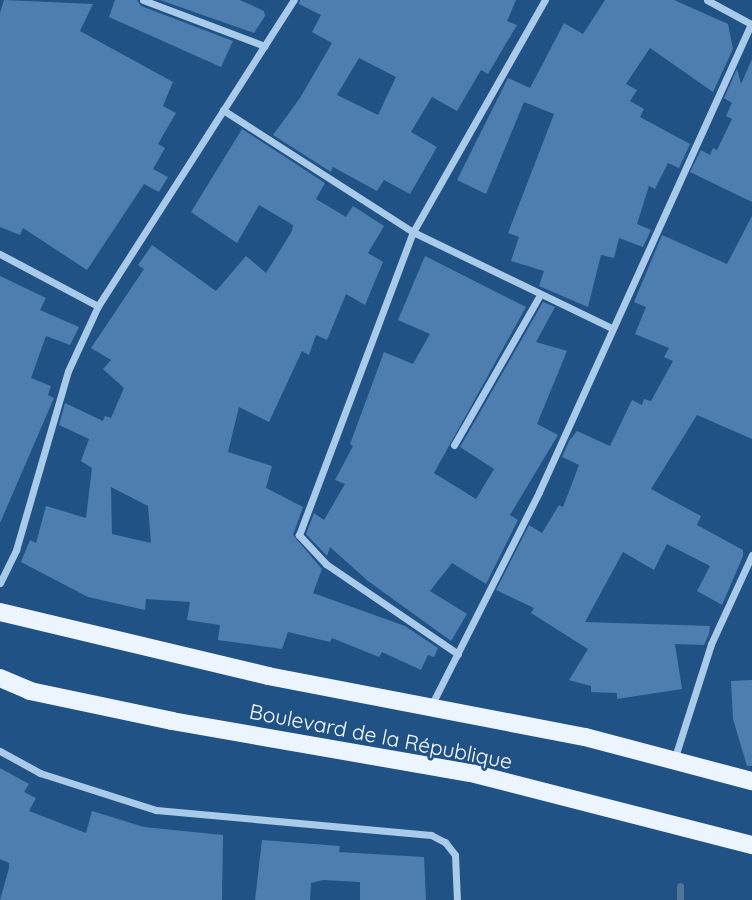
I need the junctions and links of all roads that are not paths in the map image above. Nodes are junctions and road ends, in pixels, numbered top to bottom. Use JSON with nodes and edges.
{"nodes":[{"id":1,"x":144,"y":0,"type":"edge"},
{"id":2,"x":294,"y":0,"type":"edge"},
{"id":3,"x":545,"y":0,"type":"edge"},
{"id":4,"x":707,"y":0,"type":"edge"},
{"id":5,"x":751,"y":24,"type":"edge"},
{"id":6,"x":265,"y":46,"type":"junction"},
{"id":7,"x":223,"y":110,"type":"junction"},
{"id":8,"x":413,"y":232,"type":"junction"},
{"id":9,"x":0,"y":254,"type":"edge"},
{"id":10,"x":540,"y":295,"type":"junction"},
{"id":11,"x":98,"y":306,"type":"junction"},
{"id":12,"x":612,"y":328,"type":"junction"},
{"id":13,"x":454,"y":445,"type":"dead end"},
{"id":14,"x":752,"y":555,"type":"edge"},
{"id":15,"x":0,"y":583,"type":"edge"},
{"id":16,"x":0,"y":612,"type":"edge"},
{"id":17,"x":458,"y":654,"type":"junction"},
{"id":18,"x":0,"y":678,"type":"edge"},
{"id":19,"x":432,"y":704,"type":"junction"},
{"id":20,"x":0,"y":751,"type":"edge"},
{"id":21,"x":675,"y":757,"type":"junction"},
{"id":22,"x":752,"y":782,"type":"edge"},
{"id":23,"x":752,"y":845,"type":"edge"},
{"id":24,"x":457,"y":900,"type":"edge"}],
"edges":[{"from":1,"to":6,"type":"street"},
{"from":2,"to":6,"type":"street"},
{"from":3,"to":8,"type":"street"},
{"from":4,"to":5,"type":"street"},
{"from":5,"to":12,"type":"street"},
{"from":6,"to":7,"type":"street"},
{"from":7,"to":8,"type":"street"},
{"from":7,"to":11,"type":"street"},
{"from":8,"to":10,"type":"street"},
{"from":8,"to":17,"type":"street"},
{"from":9,"to":11,"type":"street"},
{"from":10,"to":12,"type":"street"},
{"from":10,"to":13,"type":"street"},
{"from":11,"to":15,"type":"street"},
{"from":12,"to":17,"type":"street"},
{"from":14,"to":21,"type":"street"},
{"from":16,"to":19,"type":"main road","name":"Boulevard de la République"},
{"from":17,"to":19,"type":"street"},
{"from":18,"to":23,"type":"main road","name":"Boulevard de la République"},
{"from":19,"to":21,"type":"main road","name":"Boulevard de la République"},
{"from":20,"to":24,"type":"street"},
{"from":21,"to":22,"type":"main road","name":"Boulevard de la République"}]}
